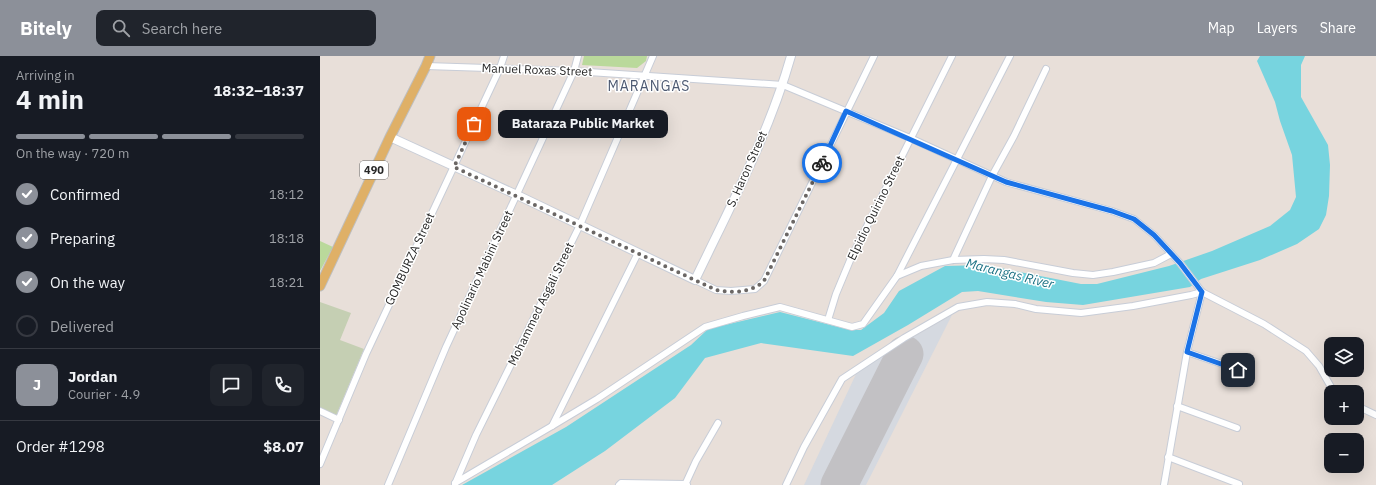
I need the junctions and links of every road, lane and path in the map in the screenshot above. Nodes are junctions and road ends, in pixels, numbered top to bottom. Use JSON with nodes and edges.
{"nodes":[{"id":1,"x":430,"y":56,"type":"edge"},
{"id":2,"x":504,"y":56,"type":"edge"},
{"id":3,"x":578,"y":56,"type":"edge"},
{"id":4,"x":653,"y":56,"type":"edge"},
{"id":5,"x":791,"y":56,"type":"edge"},
{"id":6,"x":874,"y":56,"type":"edge"},
{"id":7,"x":952,"y":56,"type":"edge"},
{"id":8,"x":1010,"y":56,"type":"edge"},
{"id":9,"x":426,"y":66,"type":"junction"},
{"id":10,"x":500,"y":68,"type":"junction"},
{"id":11,"x":1046,"y":69,"type":"dead end"},
{"id":12,"x":574,"y":71,"type":"junction"},
{"id":13,"x":644,"y":76,"type":"junction"},
{"id":14,"x":783,"y":85,"type":"junction"},
{"id":15,"x":846,"y":111,"type":"junction"},
{"id":16,"x":390,"y":137,"type":"junction"},
{"id":17,"x":910,"y":138,"type":"junction"},
{"id":18,"x":956,"y":160,"type":"junction"},
{"id":19,"x":454,"y":167,"type":"junction"},
{"id":20,"x":992,"y":176,"type":"junction"},
{"id":21,"x":517,"y":195,"type":"junction"},
{"id":22,"x":580,"y":225,"type":"junction"},
{"id":23,"x":638,"y":253,"type":"junction"},
{"id":24,"x":1171,"y":254,"type":"junction"},
{"id":25,"x":953,"y":260,"type":"junction"},
{"id":26,"x":898,"y":276,"type":"junction"},
{"id":27,"x":695,"y":280,"type":"junction"},
{"id":28,"x":321,"y":283,"type":"edge"},
{"id":29,"x":1202,"y":292,"type":"junction"},
{"id":30,"x":828,"y":320,"type":"junction"},
{"id":31,"x":1187,"y":352,"type":"junction"},
{"id":32,"x":1251,"y":374,"type":"dead end"},
{"id":33,"x":1330,"y":385,"type":"edge"},
{"id":34,"x":1177,"y":406,"type":"junction"},
{"id":35,"x":1364,"y":409,"type":"edge"},
{"id":36,"x":320,"y":411,"type":"edge"},
{"id":37,"x":1376,"y":415,"type":"edge"},
{"id":38,"x":339,"y":420,"type":"junction"},
{"id":39,"x":718,"y":423,"type":"dead end"},
{"id":40,"x":552,"y":426,"type":"junction"},
{"id":41,"x":1237,"y":428,"type":"dead end"},
{"id":42,"x":1168,"y":458,"type":"junction"},
{"id":43,"x":320,"y":464,"type":"edge"},
{"id":44,"x":453,"y":484,"type":"edge"},
{"id":45,"x":1239,"y":484,"type":"dead end"},
{"id":46,"x":388,"y":485,"type":"edge"},
{"id":47,"x":619,"y":485,"type":"edge"},
{"id":48,"x":686,"y":485,"type":"edge"},
{"id":49,"x":786,"y":485,"type":"edge"},
{"id":50,"x":1164,"y":485,"type":"edge"}],
"edges":[{"from":1,"to":9,"type":"main road","number":"490"},
{"from":2,"to":10,"type":"street","name":"GOMBURZA Street"},
{"from":3,"to":12,"type":"street","name":"Apolinario Mabini Street"},
{"from":4,"to":13,"type":"street","name":"Mohammed Asgali Street"},
{"from":5,"to":14,"type":"street","name":"S. Haron Street"},
{"from":6,"to":15,"type":"street"},
{"from":7,"to":17,"type":"street","name":"Elpidio Quirino Street"},
{"from":8,"to":18,"type":"street"},
{"from":9,"to":10,"type":"street","name":"Manuel Roxas Street"},
{"from":9,"to":16,"type":"main road","number":"490"},
{"from":10,"to":12,"type":"street","name":"Manuel Roxas Street"},
{"from":10,"to":19,"type":"street","name":"GOMBURZA Street"},
{"from":11,"to":20,"type":"street"},
{"from":12,"to":13,"type":"street","name":"Manuel Roxas Street"},
{"from":12,"to":21,"type":"street","name":"Apolinario Mabini Street"},
{"from":13,"to":14,"type":"street","name":"Manuel Roxas Street"},
{"from":13,"to":22,"type":"street","name":"Mohammed Asgali Street"},
{"from":14,"to":15,"type":"street","name":"Manuel Roxas Street"},
{"from":14,"to":27,"type":"street","name":"S. Haron Street"},
{"from":15,"to":17,"type":"street","name":"Manuel Roxas Street"},
{"from":15,"to":27,"type":"street"},
{"from":16,"to":19,"type":"street"},
{"from":16,"to":28,"type":"main road","number":"490"},
{"from":17,"to":18,"type":"street","name":"Manuel Roxas Street"},
{"from":17,"to":30,"type":"street","name":"Elpidio Quirino Street"},
{"from":18,"to":20,"type":"street","name":"Manuel Roxas Street"},
{"from":18,"to":26,"type":"street"},
{"from":19,"to":21,"type":"street"},
{"from":19,"to":38,"type":"street","name":"GOMBURZA Street"},
{"from":20,"to":24,"type":"street","name":"Manuel Roxas Street"},
{"from":20,"to":25,"type":"street"},
{"from":21,"to":22,"type":"street"},
{"from":21,"to":46,"type":"street","name":"Apolinario Mabini Street"},
{"from":22,"to":23,"type":"street"},
{"from":22,"to":44,"type":"street","name":"Mohammed Asgali Street"},
{"from":23,"to":27,"type":"street"},
{"from":23,"to":40,"type":"street"},
{"from":24,"to":25,"type":"street"},
{"from":24,"to":29,"type":"street","name":"Manuel Roxas Street"},
{"from":25,"to":26,"type":"street"},
{"from":26,"to":30,"type":"street"},
{"from":29,"to":31,"type":"street"},
{"from":29,"to":33,"type":"street"},
{"from":29,"to":49,"type":"street"},
{"from":30,"to":40,"type":"street"},
{"from":31,"to":32,"type":"street"},
{"from":31,"to":34,"type":"street"},
{"from":34,"to":41,"type":"street"},
{"from":34,"to":42,"type":"street"},
{"from":35,"to":37,"type":"street"},
{"from":36,"to":38,"type":"street"},
{"from":38,"to":43,"type":"street","name":"GOMBURZA Street"},
{"from":39,"to":48,"type":"street"},
{"from":40,"to":44,"type":"street"},
{"from":42,"to":45,"type":"street"},
{"from":42,"to":50,"type":"street"},
{"from":47,"to":48,"type":"street"}]}
